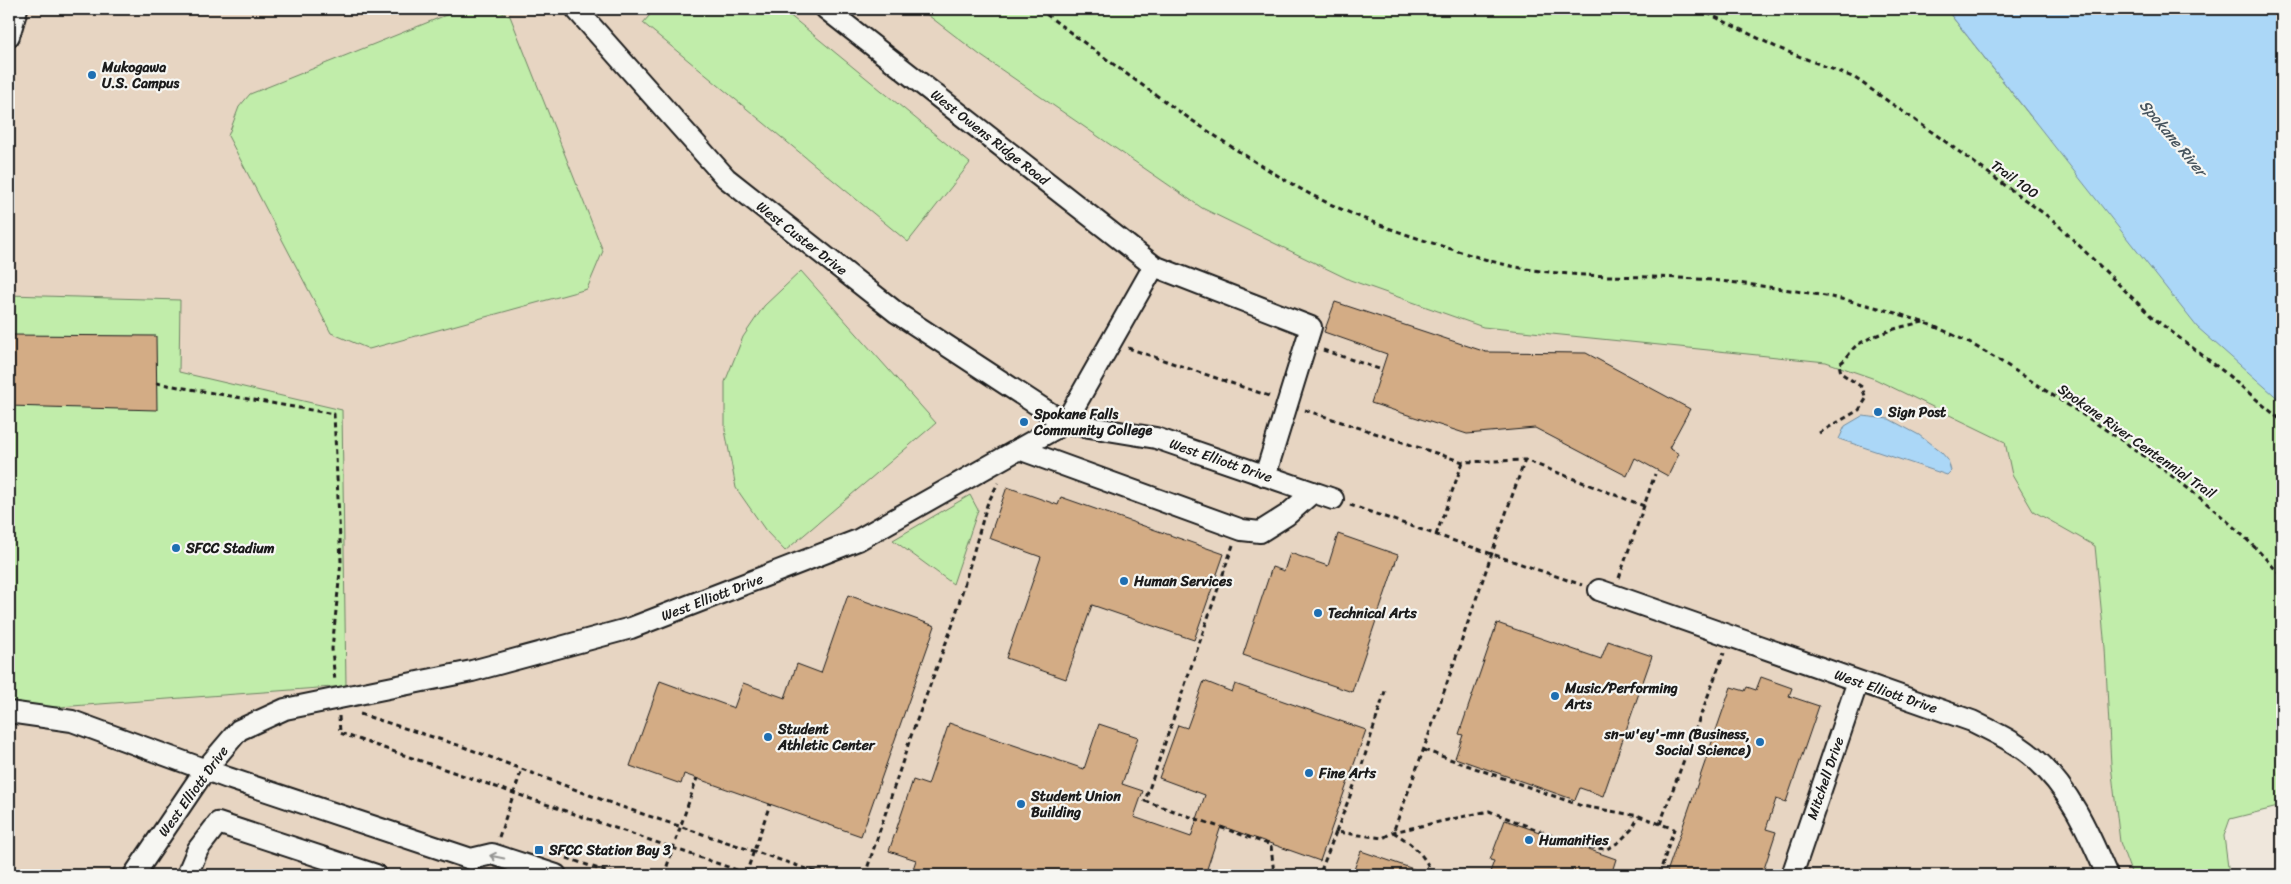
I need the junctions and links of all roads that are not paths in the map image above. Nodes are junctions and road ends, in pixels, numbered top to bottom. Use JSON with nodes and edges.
{"nodes":[{"id":1,"x":17,"y":9,"type":"edge"},
{"id":2,"x":576,"y":9,"type":"edge"},
{"id":3,"x":826,"y":9,"type":"edge"},
{"id":4,"x":9,"y":35,"type":"edge"},
{"id":5,"x":1154,"y":266,"type":"junction"},
{"id":6,"x":1065,"y":423,"type":"junction"},
{"id":7,"x":1019,"y":449,"type":"junction"},
{"id":8,"x":1265,"y":476,"type":"junction"},
{"id":9,"x":1313,"y":492,"type":"junction"},
{"id":10,"x":1332,"y":498,"type":"road end"},
{"id":11,"x":1608,"y":593,"type":"road end"},
{"id":12,"x":1858,"y":681,"type":"junction"},
{"id":13,"x":9,"y":712,"type":"edge"},
{"id":14,"x":205,"y":770,"type":"junction"},
{"id":15,"x":468,"y":867,"type":"edge"},
{"id":16,"x":134,"y":875,"type":"edge"},
{"id":17,"x":187,"y":875,"type":"edge"},
{"id":18,"x":376,"y":875,"type":"edge"},
{"id":19,"x":556,"y":875,"type":"edge"},
{"id":20,"x":1792,"y":875,"type":"edge"},
{"id":21,"x":2107,"y":875,"type":"edge"}],
"edges":[{"from":1,"to":4,"type":"street"},
{"from":2,"to":6,"type":"street","name":"West Custer Drive"},
{"from":3,"to":5,"type":"street","name":"West Owens Ridge Road"},
{"from":5,"to":6,"type":"street"},
{"from":5,"to":8,"type":"street","name":"West Owens Ridge Road"},
{"from":6,"to":7,"type":"street","name":"West Elliott Drive"},
{"from":6,"to":8,"type":"street","name":"West Elliott Drive"},
{"from":7,"to":9,"type":"street"},
{"from":7,"to":14,"type":"street","name":"West Elliott Drive"},
{"from":8,"to":9,"type":"street","name":"West Elliott Drive"},
{"from":9,"to":10,"type":"street","name":"West Elliott Drive"},
{"from":11,"to":12,"type":"street","name":"West Elliott Drive"},
{"from":12,"to":20,"type":"street","name":"Mitchell Drive"},
{"from":12,"to":21,"type":"street","name":"West Elliott Drive"},
{"from":13,"to":14,"type":"street"},
{"from":14,"to":15,"type":"street"},
{"from":14,"to":16,"type":"street","name":"West Elliott Drive"},
{"from":19,"to":15,"type":"street","one_way":true},
{"from":17,"to":18,"type":"street"}]}
